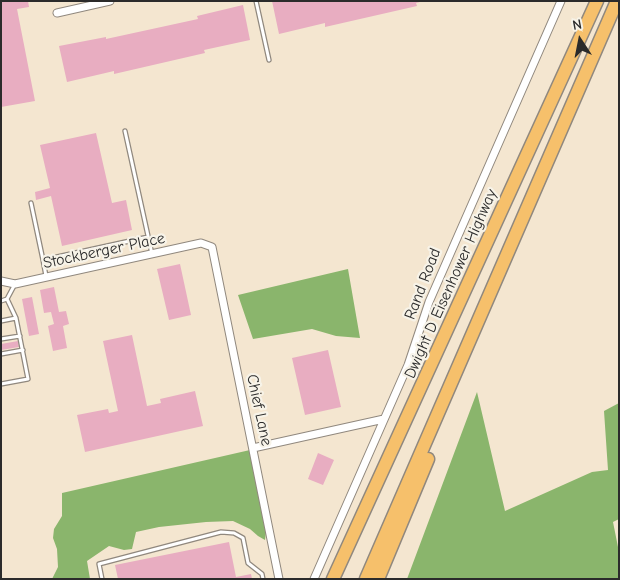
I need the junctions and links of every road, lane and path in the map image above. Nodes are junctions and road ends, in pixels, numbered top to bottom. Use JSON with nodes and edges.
{"nodes":[{"id":1,"x":110,"y":1,"type":"edge"},
{"id":2,"x":256,"y":1,"type":"edge"},
{"id":3,"x":561,"y":1,"type":"edge"},
{"id":4,"x":597,"y":1,"type":"edge"},
{"id":5,"x":617,"y":1,"type":"edge"},
{"id":6,"x":85,"y":4,"type":"edge"},
{"id":7,"x":57,"y":13,"type":"dead end"},
{"id":8,"x":269,"y":60,"type":"dead end"},
{"id":9,"x":125,"y":131,"type":"dead end"},
{"id":10,"x":31,"y":203,"type":"dead end"},
{"id":11,"x":148,"y":238,"type":"junction"},
{"id":12,"x":212,"y":248,"type":"joint"},
{"id":13,"x":152,"y":255,"type":"junction"},
{"id":14,"x":43,"y":260,"type":"junction"},
{"id":15,"x":46,"y":278,"type":"junction"},
{"id":16,"x":1,"y":281,"type":"edge"},
{"id":17,"x":15,"y":284,"type":"junction"},
{"id":18,"x":8,"y":300,"type":"junction"},
{"id":19,"x":1,"y":301,"type":"edge"},
{"id":20,"x":488,"y":301,"type":"junction"},
{"id":21,"x":16,"y":318,"type":"junction"},
{"id":22,"x":1,"y":321,"type":"edge"},
{"id":23,"x":20,"y":336,"type":"junction"},
{"id":24,"x":1,"y":339,"type":"edge"},
{"id":25,"x":22,"y":350,"type":"junction"},
{"id":26,"x":1,"y":354,"type":"edge"},
{"id":27,"x":1,"y":384,"type":"edge"},
{"id":28,"x":384,"y":419,"type":"junction"},
{"id":29,"x":253,"y":448,"type":"junction"},
{"id":30,"x":102,"y":579,"type":"edge"},
{"id":31,"x":262,"y":579,"type":"edge"},
{"id":32,"x":280,"y":579,"type":"edge"},
{"id":33,"x":314,"y":579,"type":"edge"},
{"id":34,"x":333,"y":579,"type":"edge"},
{"id":35,"x":366,"y":579,"type":"edge"},
{"id":36,"x":378,"y":579,"type":"edge"}],
"edges":[{"from":1,"to":6,"type":"street"},
{"from":2,"to":8,"type":"lane"},
{"from":3,"to":28,"type":"street","name":"Rand Road"},
{"from":4,"to":34,"type":"highway","name":"Dwight D Eisenhower Highway"},
{"from":5,"to":20,"type":"highway"},
{"from":6,"to":7,"type":"street"},
{"from":9,"to":11,"type":"lane"},
{"from":10,"to":14,"type":"lane"},
{"from":11,"to":13,"type":"lane"},
{"from":11,"to":14,"type":"lane"},
{"from":12,"to":13,"type":"street","name":"Stockberger Place"},
{"from":12,"to":29,"type":"street","name":"Chief Lane"},
{"from":13,"to":15,"type":"street","name":"Stockberger Place"},
{"from":14,"to":15,"type":"lane"},
{"from":15,"to":17,"type":"street","name":"Stockberger Place"},
{"from":16,"to":17,"type":"street","name":"Stockberger Place"},
{"from":17,"to":18,"type":"lane"},
{"from":18,"to":19,"type":"lane"},
{"from":18,"to":21,"type":"lane"},
{"from":20,"to":35,"type":"highway"},
{"from":20,"to":36,"type":"highway"},
{"from":21,"to":22,"type":"lane"},
{"from":21,"to":23,"type":"lane"},
{"from":23,"to":24,"type":"lane"},
{"from":23,"to":25,"type":"lane"},
{"from":25,"to":26,"type":"lane"},
{"from":25,"to":27,"type":"lane"},
{"from":28,"to":29,"type":"street"},
{"from":28,"to":33,"type":"street","name":"Rand Road"},
{"from":29,"to":32,"type":"street","name":"Chief Lane"},
{"from":30,"to":31,"type":"lane"}]}
